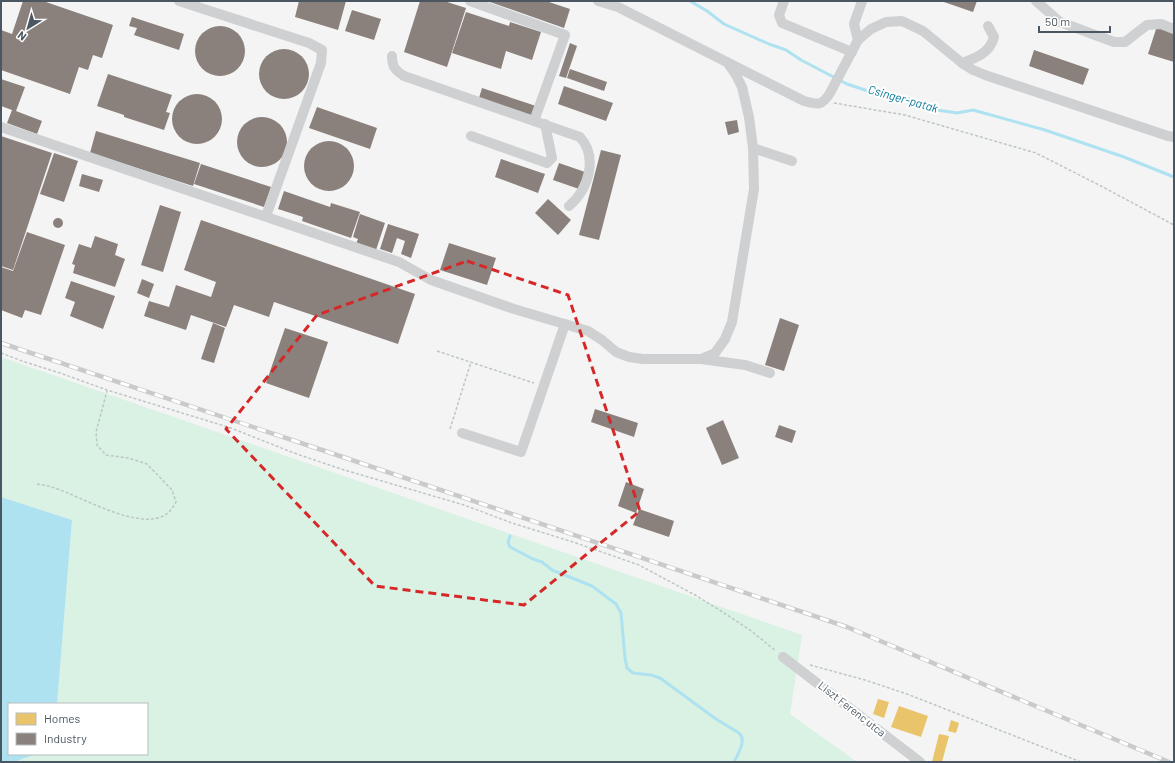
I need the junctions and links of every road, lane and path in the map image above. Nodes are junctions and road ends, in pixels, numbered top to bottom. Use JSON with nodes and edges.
{"nodes":[{"id":1,"x":179,"y":1,"type":"edge"},
{"id":2,"x":470,"y":1,"type":"edge"},
{"id":3,"x":598,"y":1,"type":"edge"},
{"id":4,"x":784,"y":1,"type":"edge"},
{"id":5,"x":862,"y":1,"type":"edge"},
{"id":6,"x":1036,"y":1,"type":"edge"},
{"id":7,"x":988,"y":26,"type":"dead end"},
{"id":8,"x":1174,"y":28,"type":"edge"},
{"id":9,"x":858,"y":40,"type":"junction"},
{"id":10,"x":852,"y":52,"type":"junction"},
{"id":11,"x":392,"y":56,"type":"dead end"},
{"id":12,"x":727,"y":62,"type":"junction"},
{"id":13,"x":962,"y":63,"type":"junction"},
{"id":14,"x":825,"y":101,"type":"junction"},
{"id":15,"x":534,"y":121,"type":"junction"},
{"id":16,"x":545,"y":124,"type":"junction"},
{"id":17,"x":1,"y":127,"type":"edge"},
{"id":18,"x":471,"y":136,"type":"dead end"},
{"id":19,"x":1174,"y":137,"type":"edge"},
{"id":20,"x":753,"y":148,"type":"junction"},
{"id":21,"x":792,"y":161,"type":"dead end"},
{"id":22,"x":569,"y":206,"type":"dead end"},
{"id":23,"x":266,"y":216,"type":"junction"},
{"id":24,"x":1174,"y":225,"type":"edge"},
{"id":25,"x":565,"y":324,"type":"junction"},
{"id":26,"x":438,"y":351,"type":"dead end"},
{"id":27,"x":1,"y":353,"type":"edge"},
{"id":28,"x":701,"y":359,"type":"junction"},
{"id":29,"x":471,"y":362,"type":"junction"},
{"id":30,"x":770,"y":373,"type":"dead end"},
{"id":31,"x":544,"y":386,"type":"junction"},
{"id":32,"x":107,"y":390,"type":"junction"},
{"id":33,"x":450,"y":429,"type":"dead end"},
{"id":34,"x":462,"y":433,"type":"dead end"},
{"id":35,"x":37,"y":484,"type":"dead end"},
{"id":36,"x":783,"y":657,"type":"joint"},
{"id":37,"x":806,"y":663,"type":"dead end"},
{"id":38,"x":920,"y":762,"type":"edge"},
{"id":39,"x":1081,"y":762,"type":"edge"}],
"edges":[{"from":1,"to":23,"type":"street"},
{"from":2,"to":15,"type":"street"},
{"from":3,"to":12,"type":"street"},
{"from":4,"to":10,"type":"street"},
{"from":5,"to":9,"type":"street"},
{"from":6,"to":8,"type":"street"},
{"from":7,"to":13,"type":"street"},
{"from":9,"to":10,"type":"street"},
{"from":9,"to":13,"type":"street"},
{"from":10,"to":14,"type":"street"},
{"from":11,"to":15,"type":"street"},
{"from":12,"to":14,"type":"street"},
{"from":12,"to":20,"type":"street"},
{"from":13,"to":19,"type":"street"},
{"from":14,"to":24,"type":"path"},
{"from":15,"to":16,"type":"street"},
{"from":16,"to":18,"type":"street"},
{"from":16,"to":22,"type":"street"},
{"from":17,"to":23,"type":"street"},
{"from":20,"to":21,"type":"street"},
{"from":20,"to":28,"type":"street"},
{"from":23,"to":25,"type":"street"},
{"from":25,"to":28,"type":"street"},
{"from":25,"to":31,"type":"street"},
{"from":26,"to":29,"type":"path"},
{"from":27,"to":32,"type":"path"},
{"from":28,"to":30,"type":"street"},
{"from":29,"to":31,"type":"path"},
{"from":29,"to":33,"type":"path"},
{"from":31,"to":34,"type":"street"},
{"from":32,"to":35,"type":"path"},
{"from":32,"to":36,"type":"path"},
{"from":36,"to":38,"type":"street","name":"Liszt Ferenc utca"},
{"from":37,"to":39,"type":"path"}]}
